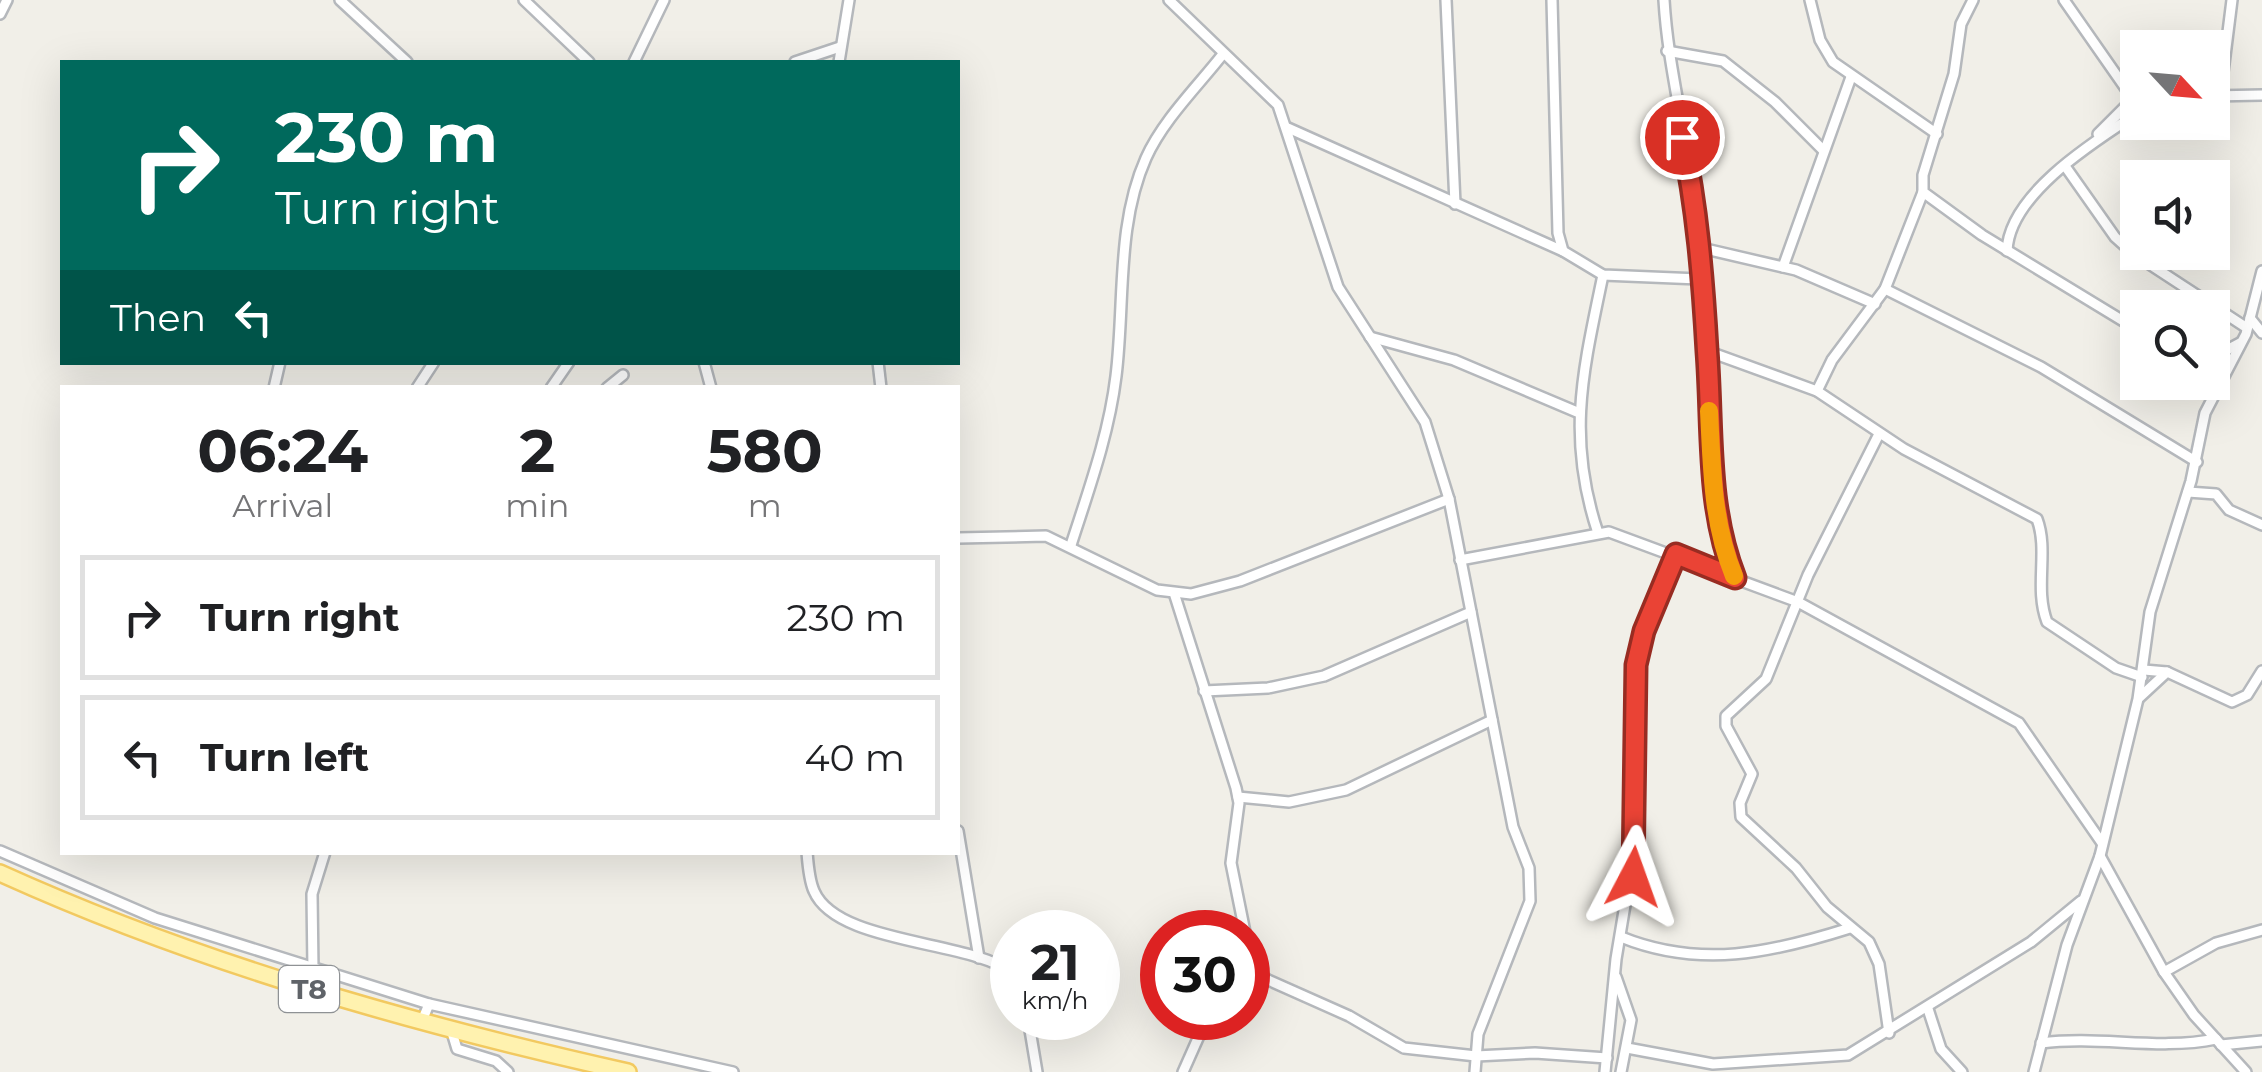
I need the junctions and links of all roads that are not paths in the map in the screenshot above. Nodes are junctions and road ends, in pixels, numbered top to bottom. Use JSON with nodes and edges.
{"nodes":[{"id":1,"x":7,"y":0,"type":"edge"},
{"id":2,"x":340,"y":0,"type":"edge"},
{"id":3,"x":524,"y":0,"type":"edge"},
{"id":4,"x":664,"y":0,"type":"edge"},
{"id":5,"x":849,"y":0,"type":"edge"},
{"id":6,"x":1169,"y":0,"type":"edge"},
{"id":7,"x":1446,"y":0,"type":"edge"},
{"id":8,"x":1552,"y":0,"type":"edge"},
{"id":9,"x":1664,"y":0,"type":"edge"},
{"id":10,"x":1810,"y":0,"type":"edge"},
{"id":11,"x":1973,"y":0,"type":"edge"},
{"id":12,"x":2064,"y":0,"type":"edge"},
{"id":13,"x":2232,"y":0,"type":"edge"},
{"id":14,"x":0,"y":14,"type":"edge"},
{"id":15,"x":2227,"y":30,"type":"edge"},
{"id":16,"x":840,"y":47,"type":"junction"},
{"id":17,"x":1667,"y":51,"type":"junction"},
{"id":18,"x":1223,"y":54,"type":"junction"},
{"id":19,"x":405,"y":60,"type":"edge"},
{"id":20,"x":586,"y":60,"type":"edge"},
{"id":21,"x":635,"y":60,"type":"edge"},
{"id":22,"x":801,"y":60,"type":"edge"},
{"id":23,"x":838,"y":60,"type":"edge"},
{"id":24,"x":1851,"y":77,"type":"junction"},
{"id":25,"x":2120,"y":82,"type":"edge"},
{"id":26,"x":2262,"y":95,"type":"edge"},
{"id":27,"x":2230,"y":96,"type":"edge"},
{"id":28,"x":2120,"y":116,"type":"edge"},
{"id":29,"x":2120,"y":125,"type":"edge"},
{"id":30,"x":1288,"y":128,"type":"junction"},
{"id":31,"x":1937,"y":134,"type":"junction"},
{"id":32,"x":2089,"y":145,"type":"junction"},
{"id":33,"x":1823,"y":150,"type":"junction"},
{"id":34,"x":2065,"y":166,"type":"junction"},
{"id":35,"x":1923,"y":192,"type":"junction"},
{"id":36,"x":1455,"y":204,"type":"junction"},
{"id":37,"x":2008,"y":234,"type":"junction"},
{"id":38,"x":1990,"y":241,"type":"junction"},
{"id":39,"x":1697,"y":247,"type":"junction"},
{"id":40,"x":1563,"y":250,"type":"junction"},
{"id":41,"x":2007,"y":250,"type":"junction"},
{"id":42,"x":1782,"y":267,"type":"junction"},
{"id":43,"x":2262,"y":271,"type":"edge"},
{"id":44,"x":1603,"y":275,"type":"junction"},
{"id":45,"x":1699,"y":279,"type":"junction"},
{"id":46,"x":1885,"y":290,"type":"junction"},
{"id":47,"x":1875,"y":304,"type":"junction"},
{"id":48,"x":2120,"y":319,"type":"edge"},
{"id":49,"x":2246,"y":330,"type":"junction"},
{"id":50,"x":2262,"y":334,"type":"edge"},
{"id":51,"x":1370,"y":337,"type":"junction"},
{"id":52,"x":2230,"y":343,"type":"edge"},
{"id":53,"x":1708,"y":351,"type":"junction"},
{"id":54,"x":2230,"y":361,"type":"edge"},
{"id":55,"x":623,"y":375,"type":"dead end"},
{"id":56,"x":611,"y":385,"type":"edge"},
{"id":57,"x":1817,"y":391,"type":"junction"},
{"id":58,"x":2211,"y":400,"type":"edge"},
{"id":59,"x":1577,"y":412,"type":"junction"},
{"id":60,"x":1880,"y":434,"type":"junction"},
{"id":61,"x":2196,"y":462,"type":"junction"},
{"id":62,"x":2188,"y":492,"type":"junction"},
{"id":63,"x":1449,"y":499,"type":"junction"},
{"id":64,"x":2262,"y":526,"type":"edge"},
{"id":65,"x":1598,"y":533,"type":"junction"},
{"id":66,"x":960,"y":538,"type":"edge"},
{"id":67,"x":1071,"y":545,"type":"junction"},
{"id":68,"x":1676,"y":554,"type":"junction"},
{"id":69,"x":1460,"y":560,"type":"junction"},
{"id":70,"x":1735,"y":578,"type":"junction"},
{"id":71,"x":1175,"y":596,"type":"junction"},
{"id":72,"x":1798,"y":602,"type":"junction"},
{"id":73,"x":1470,"y":612,"type":"junction"},
{"id":74,"x":2262,"y":670,"type":"edge"},
{"id":75,"x":2166,"y":672,"type":"junction"},
{"id":76,"x":2143,"y":674,"type":"junction"},
{"id":77,"x":2259,"y":683,"type":"edge"},
{"id":78,"x":1204,"y":691,"type":"junction"},
{"id":79,"x":2138,"y":699,"type":"junction"},
{"id":80,"x":1492,"y":720,"type":"junction"},
{"id":81,"x":1238,"y":797,"type":"junction"},
{"id":82,"x":2102,"y":843,"type":"junction"},
{"id":83,"x":960,"y":845,"type":"edge"},
{"id":84,"x":0,"y":850,"type":"edge"},
{"id":85,"x":324,"y":855,"type":"edge"},
{"id":86,"x":808,"y":855,"type":"edge"},
{"id":87,"x":2100,"y":856,"type":"junction"},
{"id":88,"x":0,"y":872,"type":"edge"},
{"id":89,"x":2113,"y":882,"type":"junction"},
{"id":90,"x":2090,"y":885,"type":"junction"},
{"id":91,"x":2084,"y":899,"type":"junction"},
{"id":92,"x":1241,"y":910,"type":"edge"},
{"id":93,"x":1850,"y":928,"type":"junction"},
{"id":94,"x":2050,"y":928,"type":"junction"},
{"id":95,"x":2262,"y":930,"type":"edge"},
{"id":96,"x":1620,"y":938,"type":"junction"},
{"id":97,"x":2067,"y":945,"type":"junction"},
{"id":98,"x":978,"y":958,"type":"junction"},
{"id":99,"x":990,"y":963,"type":"edge"},
{"id":100,"x":313,"y":970,"type":"junction"},
{"id":101,"x":2164,"y":972,"type":"junction"},
{"id":102,"x":1614,"y":974,"type":"junction"},
{"id":103,"x":1270,"y":980,"type":"edge"},
{"id":104,"x":430,"y":1004,"type":"junction"},
{"id":105,"x":1928,"y":1009,"type":"junction"},
{"id":106,"x":422,"y":1022,"type":"junction"},
{"id":107,"x":450,"y":1029,"type":"junction"},
{"id":108,"x":1889,"y":1033,"type":"junction"},
{"id":109,"x":1032,"y":1040,"type":"edge"},
{"id":110,"x":1197,"y":1040,"type":"edge"},
{"id":111,"x":2262,"y":1041,"type":"edge"},
{"id":112,"x":2218,"y":1042,"type":"junction"},
{"id":113,"x":2041,"y":1043,"type":"junction"},
{"id":114,"x":1628,"y":1048,"type":"junction"},
{"id":115,"x":1476,"y":1056,"type":"junction"},
{"id":116,"x":1607,"y":1058,"type":"junction"},
{"id":117,"x":1731,"y":1068,"type":"edge"},
{"id":118,"x":508,"y":1072,"type":"edge"},
{"id":119,"x":628,"y":1072,"type":"edge"},
{"id":120,"x":733,"y":1072,"type":"edge"},
{"id":121,"x":1037,"y":1072,"type":"edge"},
{"id":122,"x":1184,"y":1072,"type":"edge"},
{"id":123,"x":1475,"y":1072,"type":"edge"},
{"id":124,"x":1605,"y":1072,"type":"edge"},
{"id":125,"x":1621,"y":1072,"type":"edge"},
{"id":126,"x":1962,"y":1072,"type":"edge"},
{"id":127,"x":2034,"y":1072,"type":"edge"},
{"id":128,"x":2246,"y":1072,"type":"edge"}],
"edges":[{"from":1,"to":14,"type":"street"},
{"from":2,"to":19,"type":"street"},
{"from":3,"to":20,"type":"street"},
{"from":4,"to":21,"type":"street"},
{"from":5,"to":16,"type":"street"},
{"from":6,"to":18,"type":"street"},
{"from":7,"to":36,"type":"street"},
{"from":8,"to":40,"type":"street"},
{"from":9,"to":17,"type":"street"},
{"from":10,"to":24,"type":"street"},
{"from":11,"to":31,"type":"street"},
{"from":12,"to":25,"type":"street"},
{"from":13,"to":15,"type":"street"},
{"from":16,"to":22,"type":"street"},
{"from":16,"to":23,"type":"street"},
{"from":17,"to":33,"type":"street"},
{"from":17,"to":39,"type":"street"},
{"from":18,"to":30,"type":"street"},
{"from":18,"to":67,"type":"street"},
{"from":24,"to":31,"type":"street"},
{"from":24,"to":33,"type":"street"},
{"from":26,"to":27,"type":"street"},
{"from":28,"to":32,"type":"street"},
{"from":29,"to":32,"type":"street"},
{"from":30,"to":36,"type":"street"},
{"from":30,"to":51,"type":"street"},
{"from":31,"to":35,"type":"street"},
{"from":32,"to":34,"type":"street"},
{"from":33,"to":42,"type":"street"},
{"from":34,"to":37,"type":"street"},
{"from":34,"to":49,"type":"street"},
{"from":35,"to":38,"type":"street"},
{"from":35,"to":46,"type":"street"},
{"from":36,"to":40,"type":"street"},
{"from":37,"to":38,"type":"street"},
{"from":37,"to":41,"type":"street"},
{"from":38,"to":41,"type":"street"},
{"from":39,"to":42,"type":"street"},
{"from":39,"to":45,"type":"street"},
{"from":40,"to":44,"type":"street"},
{"from":41,"to":48,"type":"street"},
{"from":42,"to":47,"type":"street"},
{"from":43,"to":49,"type":"street"},
{"from":44,"to":45,"type":"street"},
{"from":44,"to":59,"type":"street"},
{"from":45,"to":53,"type":"street"},
{"from":46,"to":47,"type":"street"},
{"from":46,"to":61,"type":"street"},
{"from":47,"to":57,"type":"street"},
{"from":49,"to":50,"type":"street"},
{"from":49,"to":50,"type":"street"},
{"from":49,"to":52,"type":"street"},
{"from":49,"to":54,"type":"street"},
{"from":51,"to":59,"type":"street"},
{"from":51,"to":63,"type":"street"},
{"from":53,"to":57,"type":"street"},
{"from":53,"to":70,"type":"street"},
{"from":55,"to":56,"type":"street"},
{"from":57,"to":60,"type":"street"},
{"from":58,"to":61,"type":"street"},
{"from":59,"to":65,"type":"street"},
{"from":60,"to":72,"type":"street"},
{"from":60,"to":76,"type":"street"},
{"from":61,"to":62,"type":"street"},
{"from":62,"to":64,"type":"street"},
{"from":62,"to":76,"type":"street"},
{"from":63,"to":69,"type":"street"},
{"from":63,"to":71,"type":"street"},
{"from":65,"to":68,"type":"street"},
{"from":65,"to":69,"type":"street"},
{"from":66,"to":67,"type":"street"},
{"from":67,"to":71,"type":"street"},
{"from":68,"to":70,"type":"street"},
{"from":68,"to":96,"type":"street"},
{"from":69,"to":73,"type":"street"},
{"from":70,"to":72,"type":"street"},
{"from":71,"to":78,"type":"street"},
{"from":72,"to":82,"type":"street"},
{"from":72,"to":93,"type":"street"},
{"from":73,"to":78,"type":"street"},
{"from":73,"to":80,"type":"street"},
{"from":74,"to":77,"type":"street"},
{"from":75,"to":76,"type":"street"},
{"from":75,"to":77,"type":"street"},
{"from":75,"to":79,"type":"street"},
{"from":76,"to":79,"type":"street"},
{"from":78,"to":81,"type":"street"},
{"from":79,"to":82,"type":"street"},
{"from":80,"to":81,"type":"street"},
{"from":80,"to":115,"type":"street"},
{"from":81,"to":92,"type":"street"},
{"from":82,"to":87,"type":"street"},
{"from":83,"to":98,"type":"street"},
{"from":84,"to":100,"type":"street"},
{"from":85,"to":100,"type":"street"},
{"from":86,"to":98,"type":"street"},
{"from":87,"to":89,"type":"street"},
{"from":87,"to":90,"type":"street"},
{"from":88,"to":106,"type":"main road","number":"T8"},
{"from":89,"to":90,"type":"street"},
{"from":89,"to":101,"type":"street"},
{"from":90,"to":91,"type":"street"},
{"from":91,"to":94,"type":"street"},
{"from":91,"to":97,"type":"street"},
{"from":93,"to":96,"type":"street"},
{"from":93,"to":108,"type":"street"},
{"from":94,"to":97,"type":"street"},
{"from":94,"to":105,"type":"street"},
{"from":95,"to":101,"type":"street"},
{"from":96,"to":102,"type":"street"},
{"from":97,"to":113,"type":"street"},
{"from":98,"to":99,"type":"street"},
{"from":100,"to":104,"type":"street"},
{"from":101,"to":112,"type":"street"},
{"from":102,"to":114,"type":"street"},
{"from":102,"to":116,"type":"street"},
{"from":103,"to":115,"type":"street"},
{"from":104,"to":106,"type":"street"},
{"from":104,"to":120,"type":"street"},
{"from":105,"to":108,"type":"street"},
{"from":105,"to":126,"type":"street"},
{"from":106,"to":107,"type":"main road","number":"T8"},
{"from":107,"to":118,"type":"street"},
{"from":107,"to":119,"type":"main road","number":"T8"},
{"from":108,"to":117,"type":"street"},
{"from":109,"to":121,"type":"street"},
{"from":110,"to":122,"type":"street"},
{"from":111,"to":112,"type":"street"},
{"from":112,"to":113,"type":"street"},
{"from":112,"to":128,"type":"street"},
{"from":113,"to":127,"type":"street"},
{"from":114,"to":117,"type":"street"},
{"from":114,"to":125,"type":"street"},
{"from":115,"to":116,"type":"street"},
{"from":115,"to":123,"type":"street"},
{"from":116,"to":124,"type":"street"}]}
